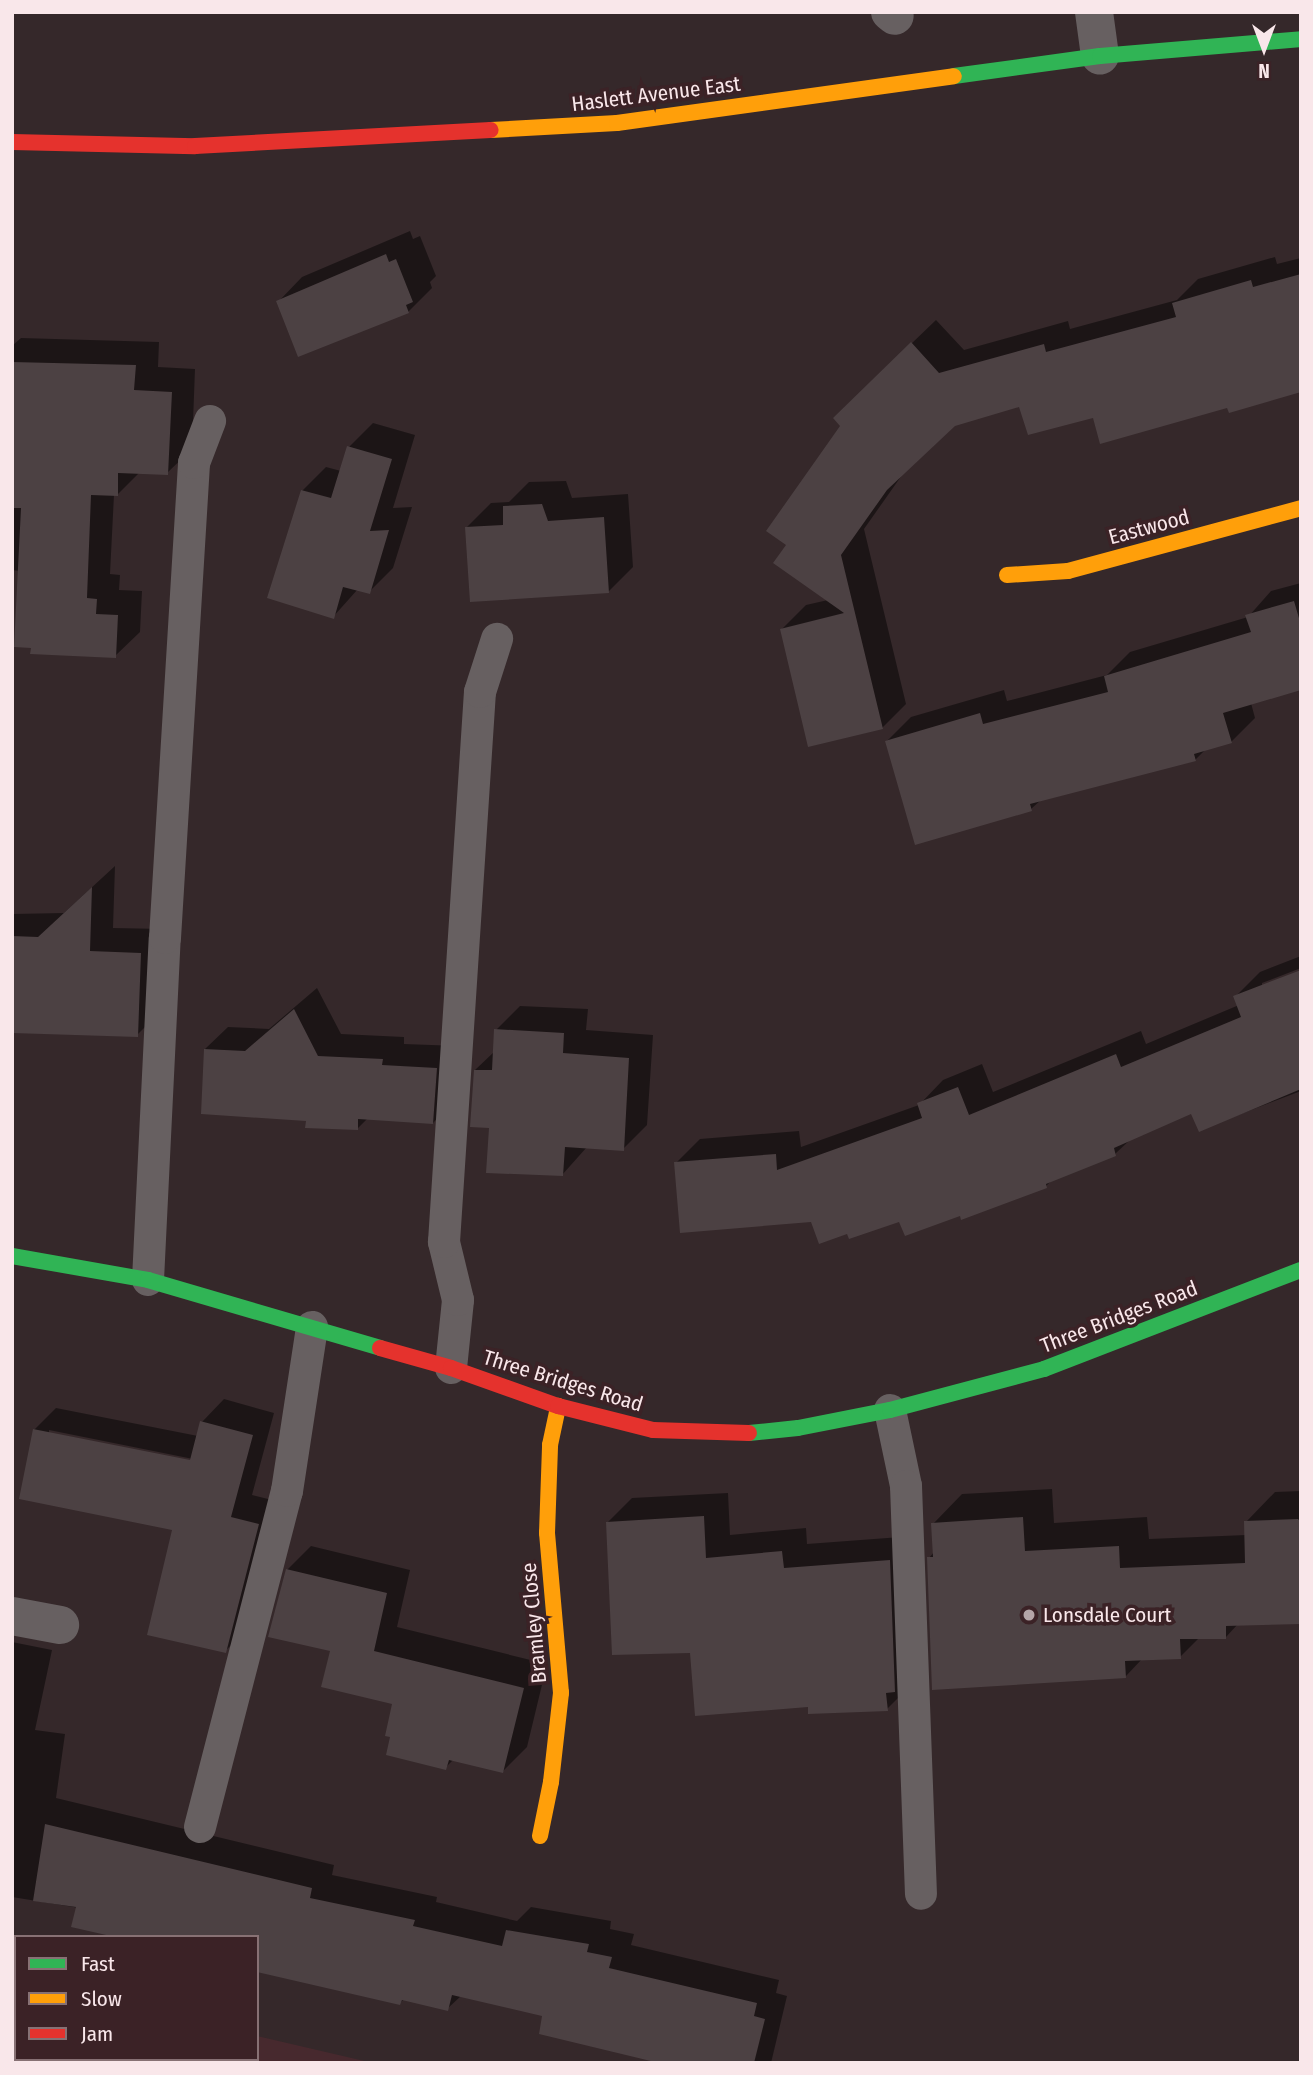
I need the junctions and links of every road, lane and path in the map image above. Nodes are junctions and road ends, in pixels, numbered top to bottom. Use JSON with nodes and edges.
{"nodes":[{"id":1,"x":1094,"y":12,"type":"edge"},
{"id":2,"x":1301,"y":38,"type":"edge"},
{"id":3,"x":1100,"y":56,"type":"junction"},
{"id":4,"x":12,"y":142,"type":"edge"},
{"id":5,"x":209,"y":421,"type":"dead end"},
{"id":6,"x":1301,"y":508,"type":"edge"},
{"id":7,"x":1007,"y":575,"type":"dead end"},
{"id":8,"x":497,"y":639,"type":"dead end"},
{"id":9,"x":12,"y":1256,"type":"edge"},
{"id":10,"x":1301,"y":1270,"type":"edge"},
{"id":11,"x":148,"y":1280,"type":"junction"},
{"id":12,"x":312,"y":1327,"type":"junction"},
{"id":13,"x":451,"y":1368,"type":"junction"},
{"id":14,"x":558,"y":1406,"type":"junction"},
{"id":15,"x":890,"y":1410,"type":"junction"},
{"id":16,"x":12,"y":1616,"type":"edge"},
{"id":17,"x":60,"y":1625,"type":"dead end"},
{"id":18,"x":200,"y":1827,"type":"dead end"},
{"id":19,"x":540,"y":1836,"type":"dead end"},
{"id":20,"x":921,"y":1894,"type":"dead end"}],
"edges":[{"from":1,"to":3,"type":"street"},
{"from":2,"to":3,"type":"street","name":"Haslett Avenue East"},
{"from":3,"to":4,"type":"street","name":"Haslett Avenue East"},
{"from":5,"to":11,"type":"lane"},
{"from":6,"to":7,"type":"street","name":"Eastwood"},
{"from":8,"to":13,"type":"lane"},
{"from":9,"to":11,"type":"street","name":"Three Bridges Road"},
{"from":10,"to":15,"type":"street","name":"Three Bridges Road"},
{"from":11,"to":12,"type":"street","name":"Three Bridges Road"},
{"from":12,"to":13,"type":"street","name":"Three Bridges Road"},
{"from":12,"to":18,"type":"lane"},
{"from":13,"to":14,"type":"street","name":"Three Bridges Road"},
{"from":14,"to":15,"type":"street","name":"Three Bridges Road"},
{"from":14,"to":19,"type":"street","name":"Bramley Close"},
{"from":15,"to":20,"type":"lane"},
{"from":16,"to":17,"type":"street"}]}
